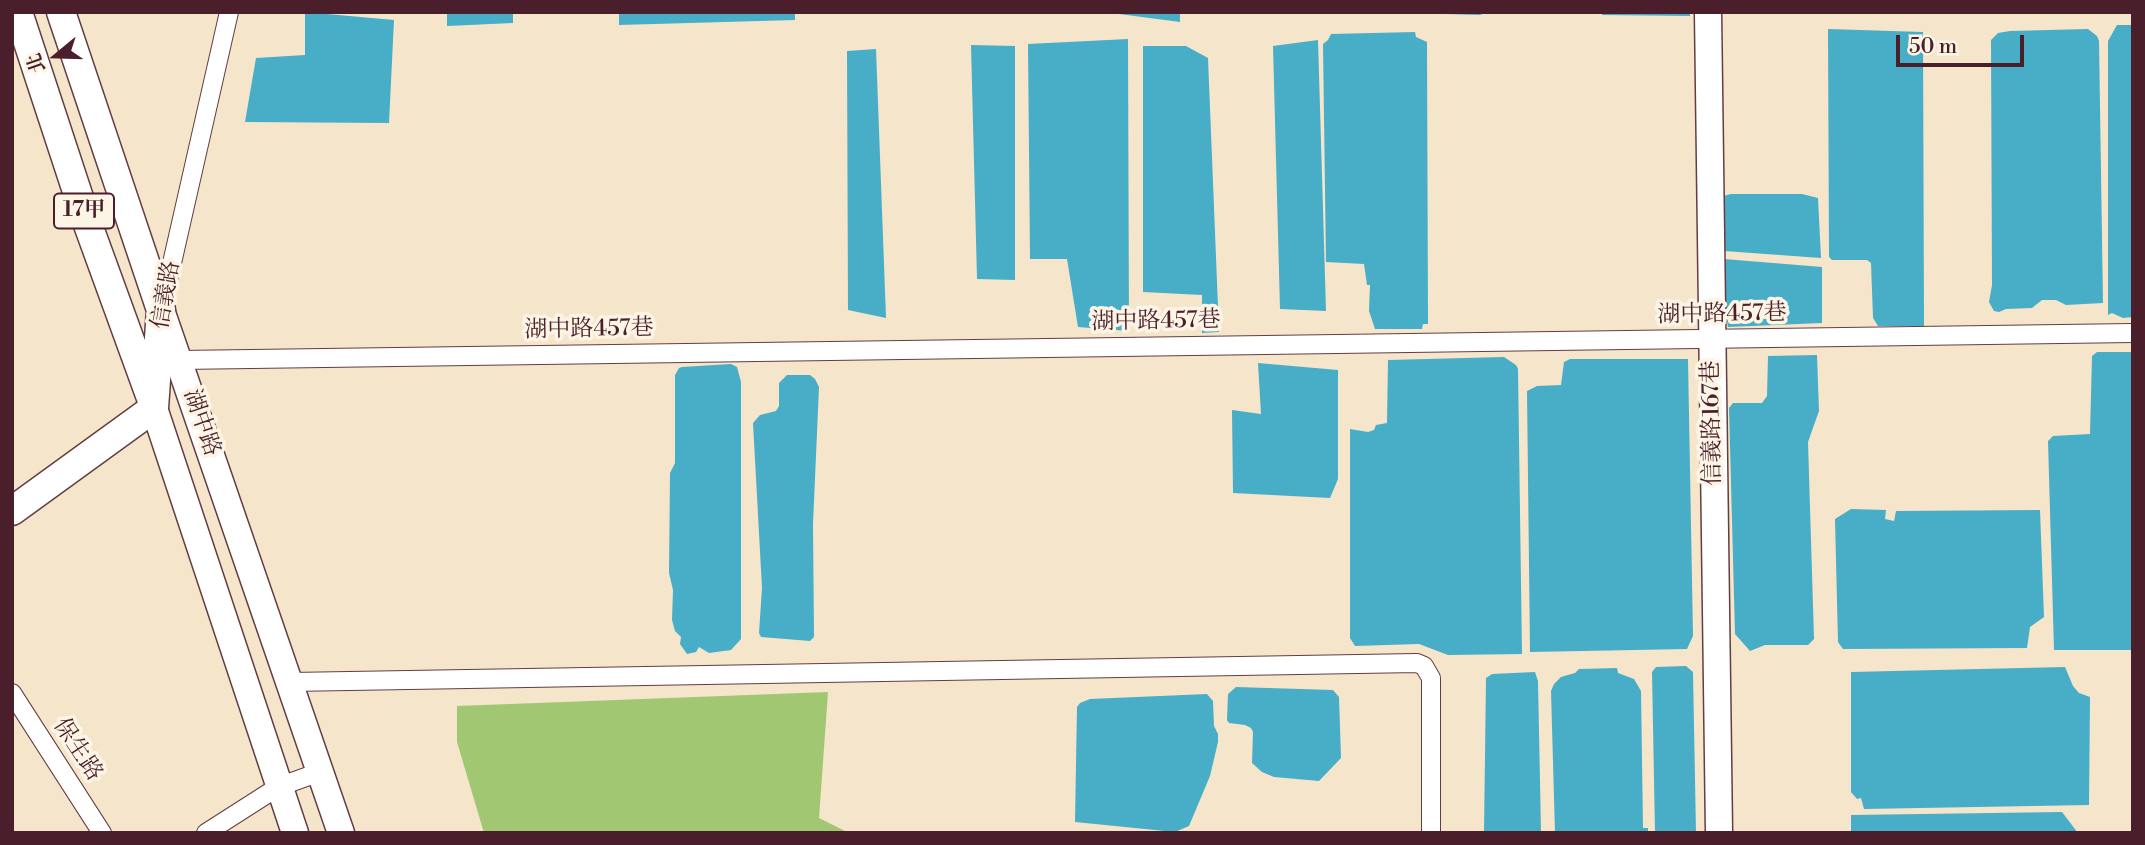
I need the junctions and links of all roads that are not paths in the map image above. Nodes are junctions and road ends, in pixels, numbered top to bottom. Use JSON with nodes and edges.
{"nodes":[{"id":1,"x":18,"y":12,"type":"edge"},
{"id":2,"x":61,"y":12,"type":"edge"},
{"id":3,"x":229,"y":12,"type":"edge"},
{"id":4,"x":1709,"y":12,"type":"edge"},
{"id":5,"x":161,"y":310,"type":"junction"},
{"id":6,"x":2133,"y":333,"type":"edge"},
{"id":7,"x":1711,"y":340,"type":"junction"},
{"id":8,"x":179,"y":359,"type":"junction"},
{"id":9,"x":154,"y":408,"type":"junction"},
{"id":10,"x":12,"y":511,"type":"edge"},
{"id":11,"x":290,"y":682,"type":"junction"},
{"id":12,"x":12,"y":694,"type":"edge"},
{"id":13,"x":320,"y":772,"type":"junction"},
{"id":14,"x":278,"y":787,"type":"junction"},
{"id":15,"x":90,"y":825,"type":"edge"},
{"id":16,"x":102,"y":833,"type":"edge"},
{"id":17,"x":206,"y":833,"type":"edge"},
{"id":18,"x":295,"y":833,"type":"edge"},
{"id":19,"x":341,"y":833,"type":"edge"},
{"id":20,"x":1431,"y":833,"type":"edge"},
{"id":21,"x":1719,"y":833,"type":"edge"}],
"edges":[{"from":1,"to":9,"type":"main road","name":"湖中路","number":"17甲"},
{"from":2,"to":5,"type":"main road","name":"湖中路","number":"17甲"},
{"from":3,"to":5,"type":"street","name":"信義路"},
{"from":4,"to":7,"type":"street","name":"信義路167巷"},
{"from":5,"to":8,"type":"street","name":"湖中路"},
{"from":5,"to":9,"type":"main road","name":"信義路","number":"17甲"},
{"from":6,"to":7,"type":"street","name":"湖中路457巷"},
{"from":7,"to":8,"type":"street","name":"湖中路457巷"},
{"from":7,"to":21,"type":"street","name":"信義路167巷"},
{"from":8,"to":11,"type":"street","name":"湖中路"},
{"from":9,"to":10,"type":"main road"},
{"from":9,"to":14,"type":"street","name":"湖中路"},
{"from":11,"to":13,"type":"street","name":"湖中路"},
{"from":11,"to":20,"type":"street"},
{"from":12,"to":15,"type":"street","name":"保生路"},
{"from":13,"to":14,"type":"street"},
{"from":13,"to":19,"type":"street","name":"湖中路"},
{"from":14,"to":17,"type":"street"},
{"from":14,"to":18,"type":"street","name":"湖中路"},
{"from":15,"to":16,"type":"street","name":"保生路"}]}
